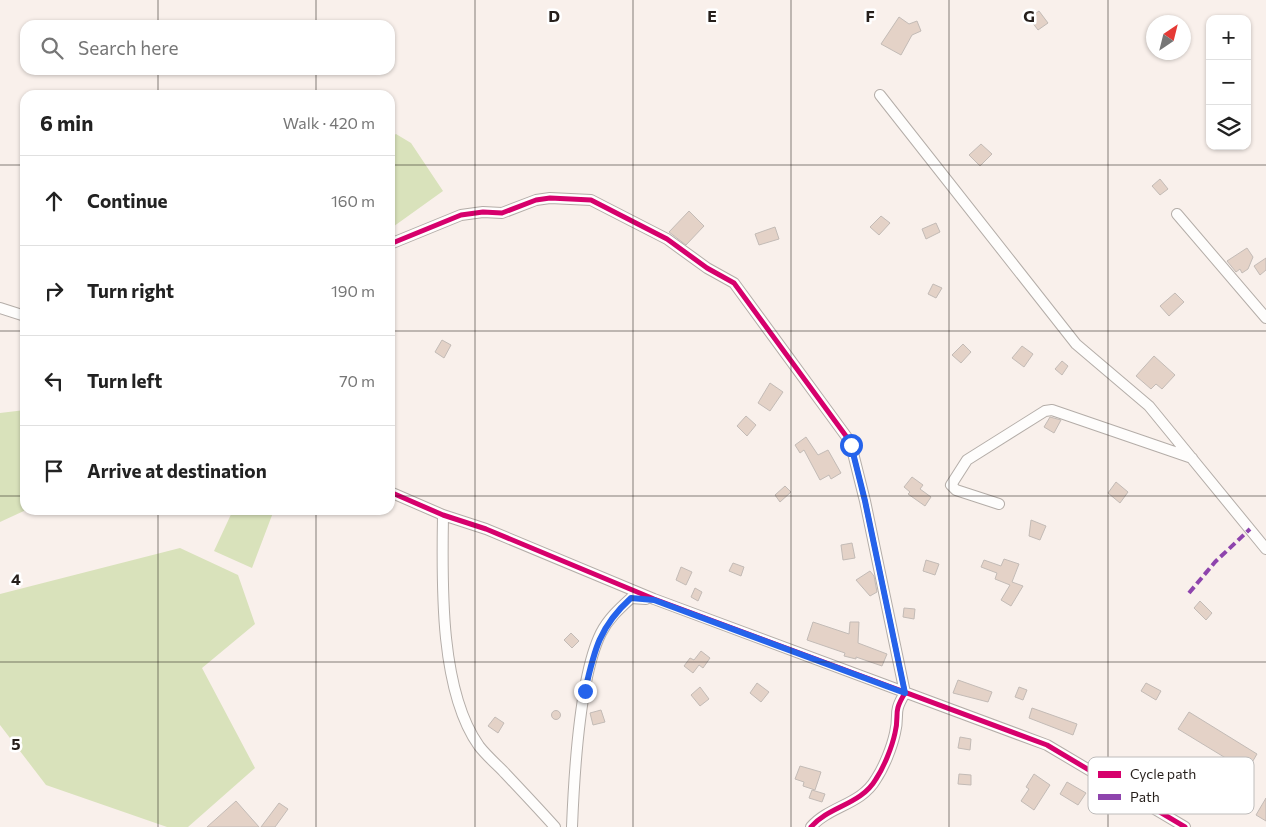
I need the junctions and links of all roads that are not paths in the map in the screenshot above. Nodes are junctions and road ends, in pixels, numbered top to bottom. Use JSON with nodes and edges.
{"nodes":[{"id":1,"x":880,"y":95,"type":"dead end"},
{"id":2,"x":1177,"y":214,"type":"dead end"},
{"id":3,"x":395,"y":242,"type":"edge"},
{"id":4,"x":0,"y":308,"type":"edge"},
{"id":5,"x":20,"y":314,"type":"edge"},
{"id":6,"x":1266,"y":318,"type":"edge"},
{"id":7,"x":1192,"y":458,"type":"junction"},
{"id":8,"x":395,"y":494,"type":"edge"},
{"id":9,"x":999,"y":504,"type":"dead end"},
{"id":10,"x":442,"y":514,"type":"junction"},
{"id":11,"x":1266,"y":549,"type":"edge"},
{"id":12,"x":654,"y":600,"type":"junction"},
{"id":13,"x":905,"y":693,"type":"junction"},
{"id":14,"x":1088,"y":769,"type":"edge"},
{"id":15,"x":1163,"y":814,"type":"edge"},
{"id":16,"x":555,"y":827,"type":"edge"},
{"id":17,"x":572,"y":827,"type":"edge"},
{"id":18,"x":812,"y":827,"type":"edge"},
{"id":19,"x":1185,"y":827,"type":"edge"}],
"edges":[{"from":1,"to":7,"type":"street"},
{"from":2,"to":6,"type":"street"},
{"from":3,"to":13,"type":"street"},
{"from":4,"to":5,"type":"street"},
{"from":7,"to":9,"type":"street"},
{"from":7,"to":11,"type":"street"},
{"from":8,"to":10,"type":"street"},
{"from":10,"to":12,"type":"street"},
{"from":10,"to":16,"type":"street"},
{"from":12,"to":13,"type":"street"},
{"from":12,"to":17,"type":"street"},
{"from":13,"to":14,"type":"street"},
{"from":13,"to":18,"type":"street"},
{"from":15,"to":19,"type":"street"}]}
